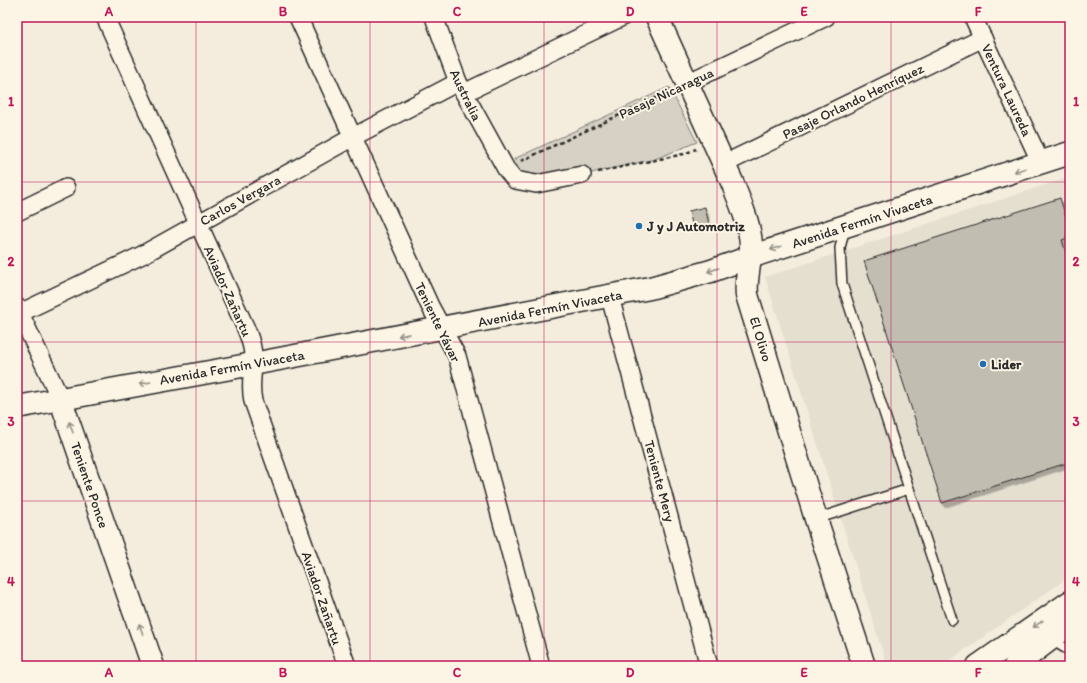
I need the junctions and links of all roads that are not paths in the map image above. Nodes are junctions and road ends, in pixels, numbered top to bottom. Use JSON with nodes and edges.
{"nodes":[{"id":1,"x":105,"y":17,"type":"edge"},
{"id":2,"x":298,"y":17,"type":"edge"},
{"id":3,"x":434,"y":17,"type":"edge"},
{"id":4,"x":622,"y":17,"type":"edge"},
{"id":5,"x":657,"y":17,"type":"edge"},
{"id":6,"x":826,"y":17,"type":"edge"},
{"id":7,"x":973,"y":17,"type":"edge"},
{"id":8,"x":983,"y":38,"type":"junction"},
{"id":9,"x":687,"y":83,"type":"junction"},
{"id":10,"x":461,"y":88,"type":"junction"},
{"id":11,"x":353,"y":137,"type":"junction"},
{"id":12,"x":1070,"y":153,"type":"edge"},
{"id":13,"x":1041,"y":163,"type":"junction"},
{"id":14,"x":724,"y":164,"type":"junction"},
{"id":15,"x":582,"y":175,"type":"road end"},
{"id":16,"x":66,"y":188,"type":"dead end"},
{"id":17,"x":17,"y":212,"type":"edge"},
{"id":18,"x":198,"y":223,"type":"junction"},
{"id":19,"x":846,"y":227,"type":"junction"},
{"id":20,"x":750,"y":256,"type":"junction"},
{"id":21,"x":610,"y":297,"type":"junction"},
{"id":22,"x":18,"y":310,"type":"edge"},
{"id":23,"x":442,"y":328,"type":"junction"},
{"id":24,"x":253,"y":364,"type":"junction"},
{"id":25,"x":60,"y":398,"type":"junction"},
{"id":26,"x":17,"y":406,"type":"edge"},
{"id":27,"x":909,"y":488,"type":"junction"},
{"id":28,"x":816,"y":519,"type":"junction"},
{"id":29,"x":1070,"y":602,"type":"edge"},
{"id":30,"x":952,"y":620,"type":"dead end"},
{"id":31,"x":1070,"y":624,"type":"edge"},
{"id":32,"x":1050,"y":639,"type":"junction"},
{"id":33,"x":1070,"y":651,"type":"edge"},
{"id":34,"x":153,"y":666,"type":"edge"},
{"id":35,"x":346,"y":666,"type":"edge"},
{"id":36,"x":540,"y":666,"type":"edge"},
{"id":37,"x":709,"y":666,"type":"edge"},
{"id":38,"x":864,"y":666,"type":"edge"},
{"id":39,"x":978,"y":666,"type":"edge"},
{"id":40,"x":1015,"y":666,"type":"edge"}],
"edges":[{"from":1,"to":18,"type":"street","name":"Aviador Zañartu"},
{"from":2,"to":11,"type":"street","name":"Teniente Yávar"},
{"from":3,"to":10,"type":"street","name":"Australia"},
{"from":4,"to":10,"type":"street","name":"Carlos Vergara"},
{"from":5,"to":9,"type":"main road","name":"El Olivo"},
{"from":6,"to":9,"type":"street","name":"Pasaje Nicaragua"},
{"from":7,"to":8,"type":"street","name":"Ventura Laureda"},
{"from":8,"to":13,"type":"street","name":"Ventura Laureda"},
{"from":8,"to":14,"type":"street","name":"Pasaje Orlando Henríquez"},
{"from":9,"to":14,"type":"main road","name":"El Olivo"},
{"from":10,"to":11,"type":"street","name":"Carlos Vergara"},
{"from":10,"to":15,"type":"street","name":"Australia"},
{"from":11,"to":18,"type":"street","name":"Carlos Vergara"},
{"from":11,"to":23,"type":"street","name":"Teniente Yávar"},
{"from":12,"to":13,"type":"main road","name":"Avenida Fermín Vivaceta"},
{"from":13,"to":19,"type":"main road","name":"Avenida Fermín Vivaceta","one_way":true},
{"from":14,"to":20,"type":"main road","name":"El Olivo"},
{"from":16,"to":17,"type":"street"},
{"from":18,"to":22,"type":"street","name":"Carlos Vergara"},
{"from":18,"to":24,"type":"street","name":"Aviador Zañartu"},
{"from":19,"to":20,"type":"main road","name":"Avenida Fermín Vivaceta","one_way":true},
{"from":19,"to":27,"type":"lane"},
{"from":20,"to":21,"type":"main road","name":"Avenida Fermín Vivaceta","one_way":true},
{"from":20,"to":28,"type":"main road","name":"El Olivo"},
{"from":21,"to":23,"type":"main road","name":"Avenida Fermín Vivaceta"},
{"from":21,"to":37,"type":"street","name":"Teniente Mery"},
{"from":22,"to":25,"type":"street","name":"Teniente Ponce"},
{"from":23,"to":24,"type":"main road","name":"Avenida Fermín Vivaceta","one_way":true},
{"from":23,"to":36,"type":"street","name":"Teniente Yávar"},
{"from":24,"to":25,"type":"main road","name":"Avenida Fermín Vivaceta","one_way":true},
{"from":24,"to":35,"type":"street","name":"Aviador Zañartu"},
{"from":25,"to":26,"type":"main road","name":"Avenida Fermín Vivaceta"},
{"from":34,"to":25,"type":"main road","name":"Teniente Ponce","one_way":true},
{"from":27,"to":28,"type":"lane"},
{"from":27,"to":30,"type":"lane"},
{"from":28,"to":38,"type":"main road","name":"El Olivo"},
{"from":29,"to":39,"type":"main road","one_way":true},
{"from":31,"to":32,"type":"main road"},
{"from":32,"to":33,"type":"lane"},
{"from":32,"to":40,"type":"main road"}]}
